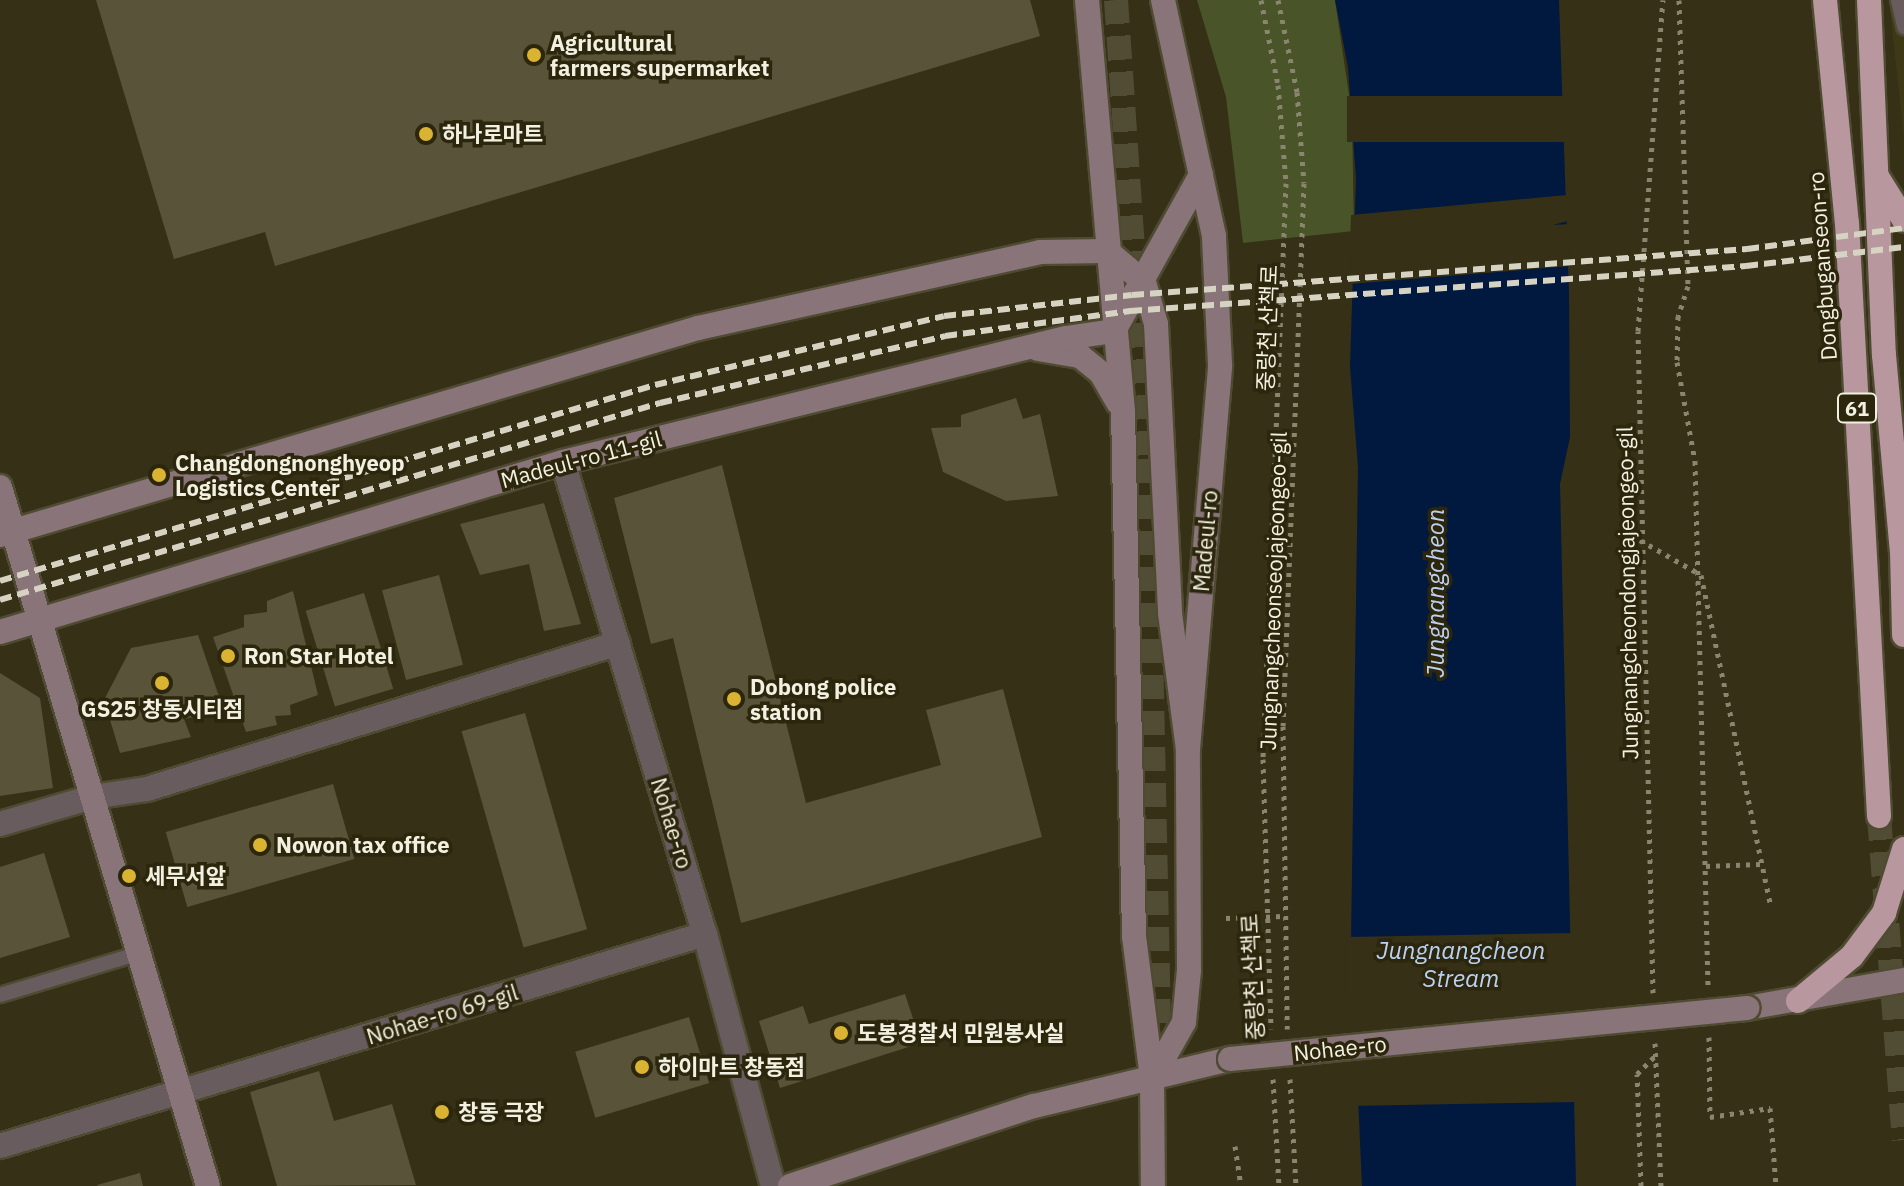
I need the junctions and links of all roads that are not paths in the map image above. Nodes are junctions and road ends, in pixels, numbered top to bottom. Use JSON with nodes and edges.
{"nodes":[{"id":1,"x":1087,"y":0,"type":"edge"},
{"id":2,"x":1163,"y":0,"type":"edge"},
{"id":3,"x":1825,"y":0,"type":"edge"},
{"id":4,"x":1869,"y":0,"type":"edge"},
{"id":5,"x":1898,"y":0,"type":"edge"},
{"id":6,"x":1904,"y":27,"type":"edge"},
{"id":7,"x":1201,"y":175,"type":"junction"},
{"id":8,"x":1877,"y":176,"type":"junction"},
{"id":9,"x":1904,"y":220,"type":"edge"},
{"id":10,"x":1107,"y":251,"type":"junction"},
{"id":11,"x":1144,"y":282,"type":"junction"},
{"id":12,"x":1904,"y":286,"type":"edge"},
{"id":13,"x":1885,"y":310,"type":"junction"},
{"id":14,"x":1114,"y":331,"type":"junction"},
{"id":15,"x":1028,"y":347,"type":"junction"},
{"id":16,"x":1123,"y":411,"type":"junction"},
{"id":17,"x":563,"y":462,"type":"junction"},
{"id":18,"x":0,"y":487,"type":"edge"},
{"id":19,"x":7,"y":534,"type":"edge"},
{"id":20,"x":40,"y":621,"type":"junction"},
{"id":21,"x":0,"y":632,"type":"edge"},
{"id":22,"x":1904,"y":635,"type":"edge"},
{"id":23,"x":618,"y":643,"type":"junction"},
{"id":24,"x":1188,"y":749,"type":"junction"},
{"id":25,"x":92,"y":797,"type":"junction"},
{"id":26,"x":1879,"y":816,"type":"tunnel mouth"},
{"id":27,"x":0,"y":824,"type":"edge"},
{"id":28,"x":1904,"y":849,"type":"edge"},
{"id":29,"x":705,"y":934,"type":"junction"},
{"id":30,"x":137,"y":954,"type":"junction"},
{"id":31,"x":1904,"y":980,"type":"edge"},
{"id":32,"x":0,"y":995,"type":"edge"},
{"id":33,"x":1798,"y":1001,"type":"junction"},
{"id":34,"x":1152,"y":1079,"type":"junction"},
{"id":35,"x":179,"y":1094,"type":"junction"},
{"id":36,"x":0,"y":1146,"type":"edge"},
{"id":37,"x":208,"y":1186,"type":"edge"},
{"id":38,"x":773,"y":1186,"type":"edge"},
{"id":39,"x":790,"y":1186,"type":"edge"},
{"id":40,"x":1153,"y":1186,"type":"edge"}],
"edges":[{"from":1,"to":10,"type":"main road","name":"Madeul-ro"},
{"from":2,"to":7,"type":"main road","name":"Madeul-ro"},
{"from":3,"to":26,"type":"highway","name":"Dongbuganseon-ro","number":"61"},
{"from":4,"to":8,"type":"highway"},
{"from":5,"to":6,"type":"lane"},
{"from":7,"to":11,"type":"main road"},
{"from":7,"to":24,"type":"main road","name":"Madeul-ro"},
{"from":8,"to":9,"type":"highway"},
{"from":8,"to":13,"type":"highway"},
{"from":10,"to":11,"type":"main road"},
{"from":10,"to":14,"type":"main road","name":"Madeul-ro"},
{"from":10,"to":19,"type":"main road"},
{"from":11,"to":14,"type":"main road"},
{"from":11,"to":24,"type":"main road"},
{"from":12,"to":13,"type":"highway"},
{"from":13,"to":22,"type":"highway"},
{"from":14,"to":15,"type":"main road","name":"Madeul-ro 11-gil"},
{"from":14,"to":16,"type":"main road","name":"Madeul-ro"},
{"from":15,"to":16,"type":"main road"},
{"from":15,"to":17,"type":"main road","name":"Madeul-ro 11-gil"},
{"from":16,"to":34,"type":"main road","name":"Madeul-ro"},
{"from":17,"to":20,"type":"main road","name":"Madeul-ro 11-gil"},
{"from":17,"to":23,"type":"street","name":"Nohae-ro"},
{"from":18,"to":19,"type":"main road"},
{"from":19,"to":20,"type":"main road"},
{"from":20,"to":21,"type":"main road","name":"Madeul-ro 11-gil"},
{"from":20,"to":25,"type":"main road"},
{"from":23,"to":25,"type":"street"},
{"from":23,"to":29,"type":"street","name":"Nohae-ro"},
{"from":24,"to":34,"type":"main road","name":"Madeul-ro"},
{"from":25,"to":27,"type":"street"},
{"from":25,"to":30,"type":"main road"},
{"from":28,"to":33,"type":"highway"},
{"from":29,"to":35,"type":"street","name":"Nohae-ro 69-gil"},
{"from":29,"to":38,"type":"street","name":"Nohae-ro"},
{"from":30,"to":32,"type":"lane"},
{"from":30,"to":35,"type":"main road"},
{"from":31,"to":33,"type":"main road","name":"Nohae-ro"},
{"from":33,"to":34,"type":"main road","name":"Nohae-ro","bridge":true},
{"from":34,"to":39,"type":"main road","name":"Nohae-ro"},
{"from":34,"to":40,"type":"main road","name":"Madeul-ro"},
{"from":35,"to":36,"type":"street","name":"Nohae-ro 69-gil"},
{"from":35,"to":37,"type":"main road"}]}
